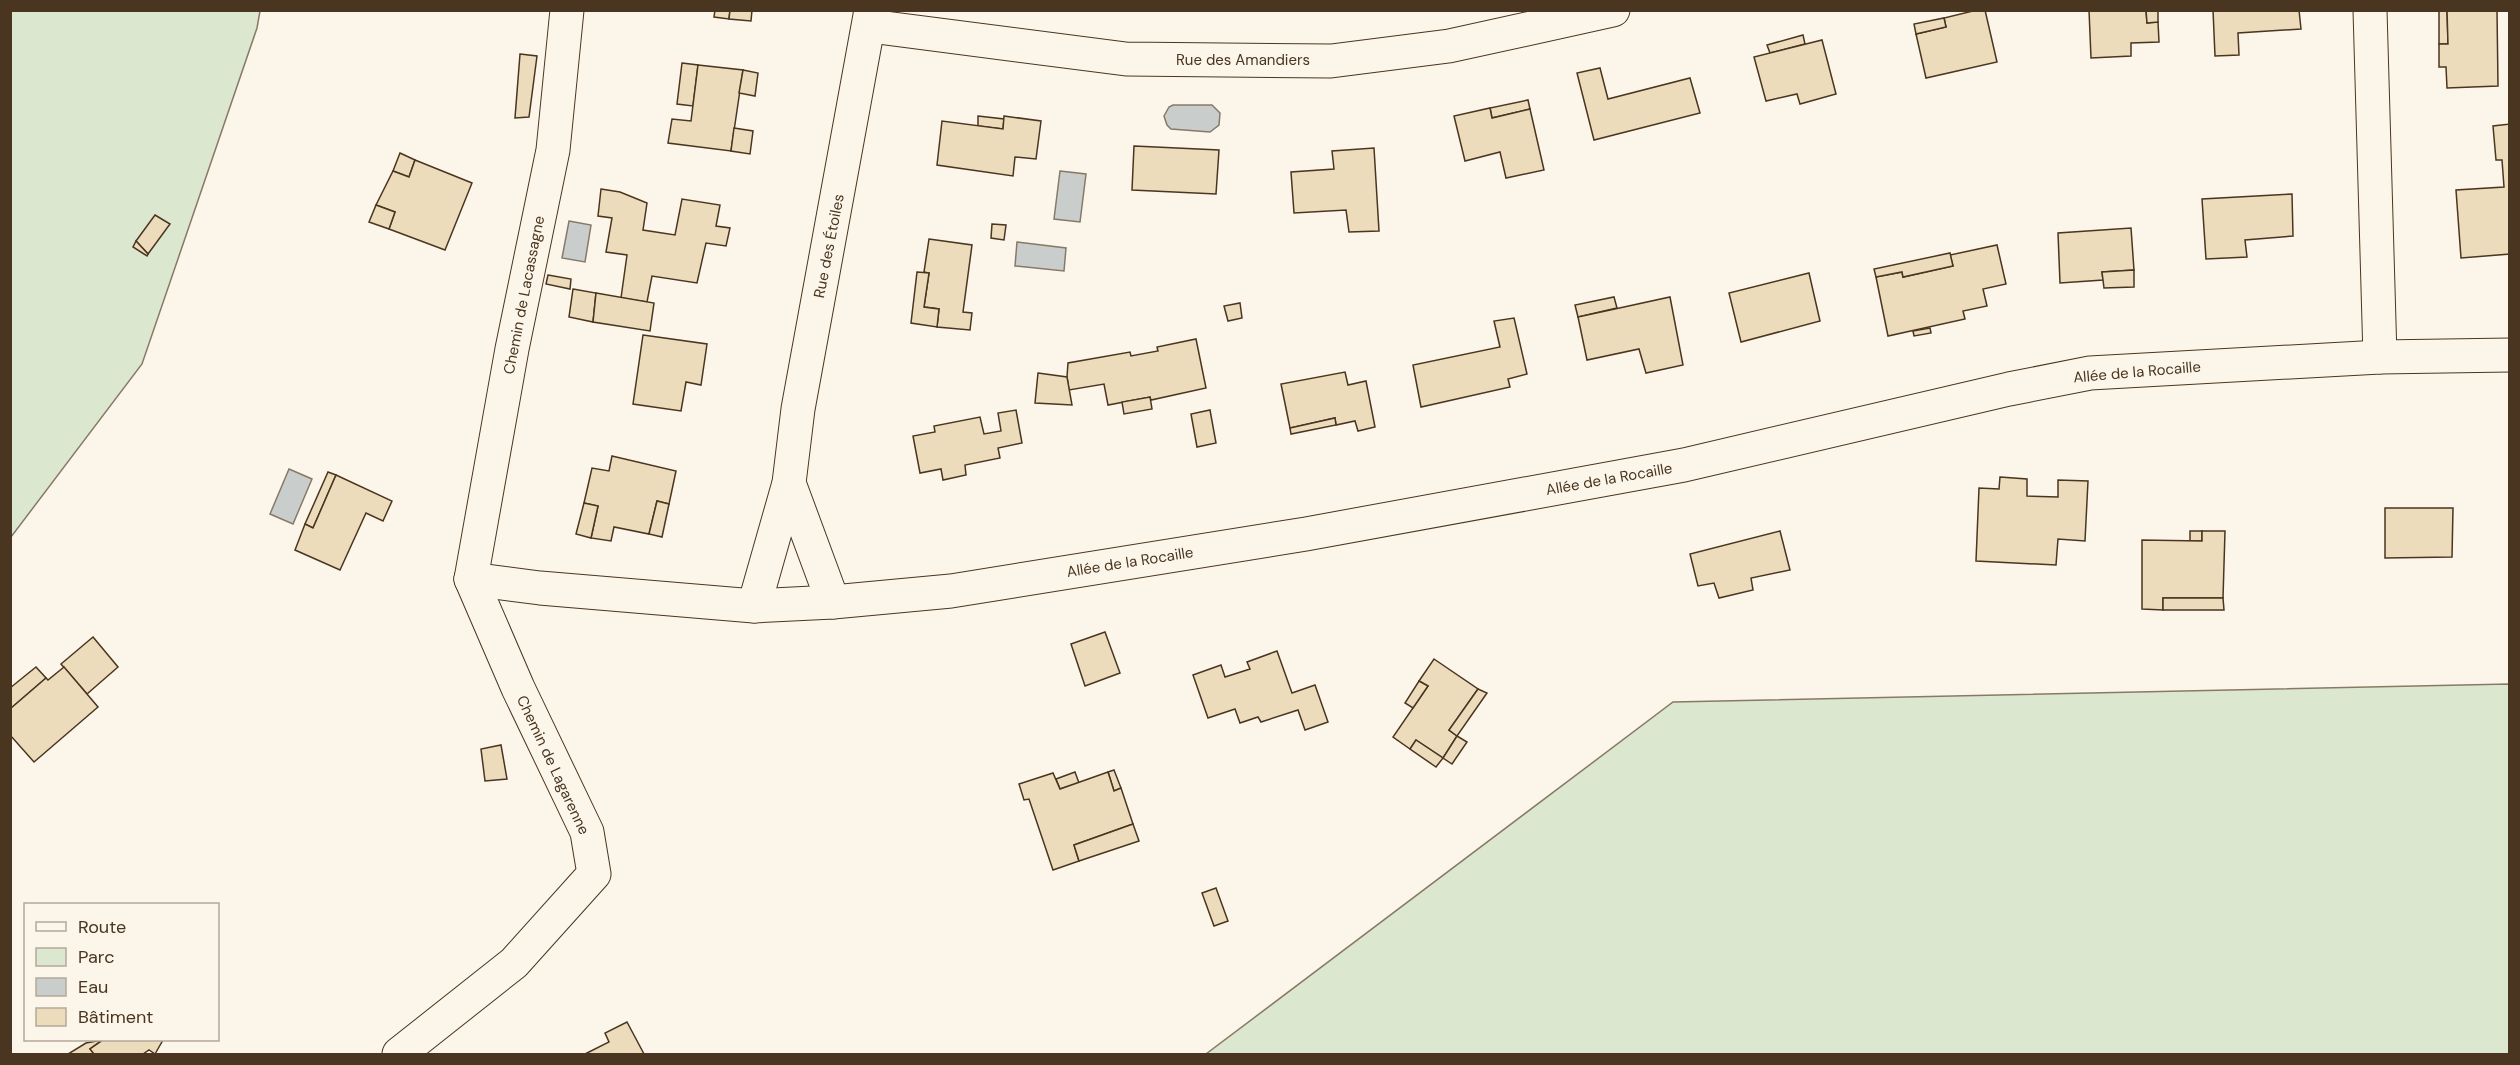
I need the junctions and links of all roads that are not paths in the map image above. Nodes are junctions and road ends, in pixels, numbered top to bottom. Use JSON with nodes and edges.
{"nodes":[{"id":1,"x":567,"y":10,"type":"edge"},
{"id":2,"x":1613,"y":10,"type":"edge"},
{"id":3,"x":2370,"y":10,"type":"edge"},
{"id":4,"x":870,"y":18,"type":"edge"},
{"id":5,"x":2510,"y":356,"type":"edge"},
{"id":6,"x":2380,"y":357,"type":"junction"},
{"id":7,"x":789,"y":483,"type":"junction"},
{"id":8,"x":471,"y":579,"type":"junction"},
{"id":9,"x":833,"y":602,"type":"junction"},
{"id":10,"x":754,"y":606,"type":"junction"},
{"id":11,"x":399,"y":1054,"type":"edge"}],
"edges":[{"from":1,"to":8,"type":"street","name":"Chemin de Lacassagne"},
{"from":2,"to":4,"type":"street","name":"Rue des Amandiers"},
{"from":3,"to":6,"type":"street"},
{"from":4,"to":7,"type":"street","name":"Rue des Étoiles"},
{"from":5,"to":6,"type":"street","name":"Allée de la Rocaille"},
{"from":6,"to":9,"type":"street","name":"Allée de la Rocaille"},
{"from":7,"to":9,"type":"street"},
{"from":7,"to":10,"type":"street","name":"Rue des Étoiles"},
{"from":8,"to":10,"type":"street","name":"Allée de la Rocaille"},
{"from":8,"to":11,"type":"street","name":"Chemin de Lagarenne"},
{"from":9,"to":10,"type":"street","name":"Allée de la Rocaille"}]}
